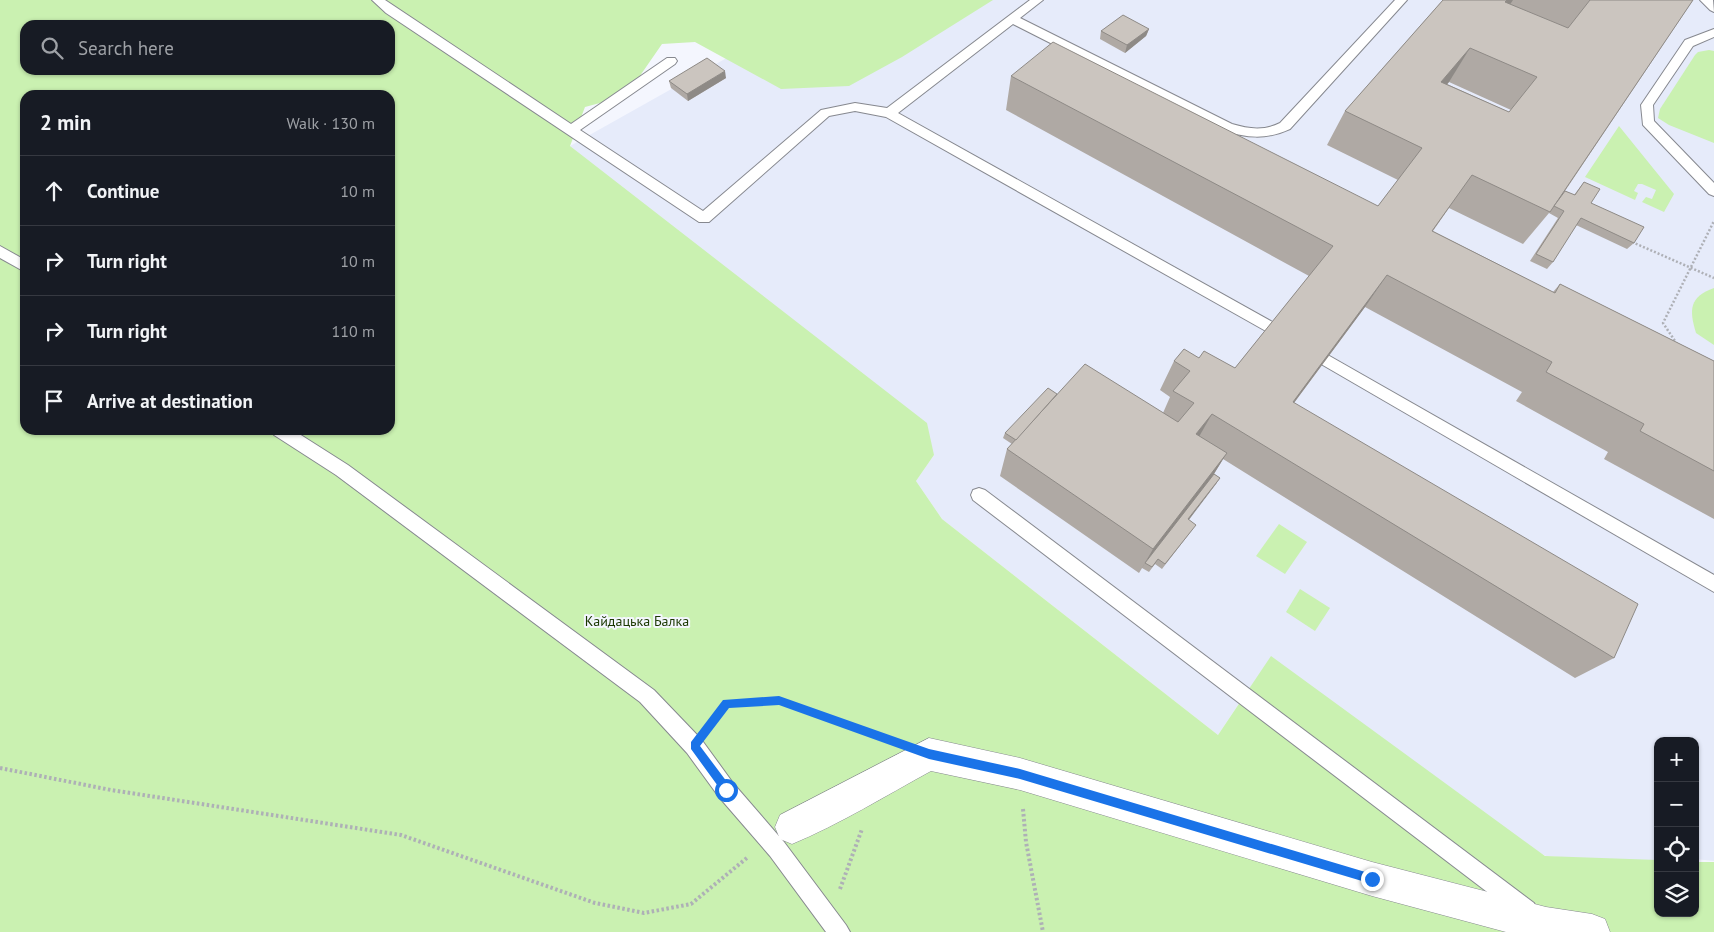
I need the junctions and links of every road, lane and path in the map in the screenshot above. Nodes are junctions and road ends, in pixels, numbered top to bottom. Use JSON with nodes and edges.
{"nodes":[{"id":1,"x":378,"y":0,"type":"edge"},
{"id":2,"x":1036,"y":0,"type":"edge"},
{"id":3,"x":1401,"y":0,"type":"edge"},
{"id":4,"x":1706,"y":0,"type":"edge"},
{"id":5,"x":1714,"y":8,"type":"edge"},
{"id":6,"x":1012,"y":19,"type":"junction"},
{"id":7,"x":1714,"y":33,"type":"edge"},
{"id":8,"x":671,"y":61,"type":"dead end"},
{"id":9,"x":890,"y":113,"type":"junction"},
{"id":10,"x":570,"y":130,"type":"junction"},
{"id":11,"x":1714,"y":191,"type":"edge"},
{"id":12,"x":1714,"y":221,"type":"edge"},
{"id":13,"x":1632,"y":241,"type":"edge"},
{"id":14,"x":0,"y":251,"type":"edge"},
{"id":15,"x":20,"y":264,"type":"edge"},
{"id":16,"x":1690,"y":267,"type":"junction"},
{"id":17,"x":1714,"y":278,"type":"edge"},
{"id":18,"x":1273,"y":329,"type":"edge"},
{"id":19,"x":1679,"y":348,"type":"edge"},
{"id":20,"x":1326,"y":360,"type":"edge"},
{"id":21,"x":288,"y":435,"type":"edge"},
{"id":22,"x":978,"y":495,"type":"dead end"},
{"id":23,"x":1714,"y":584,"type":"edge"},
{"id":24,"x":694,"y":746,"type":"junction"},
{"id":25,"x":929,"y":754,"type":"junction"},
{"id":26,"x":0,"y":768,"type":"edge"},
{"id":27,"x":1020,"y":774,"type":"junction"},
{"id":28,"x":880,"y":782,"type":"junction"},
{"id":29,"x":781,"y":833,"type":"junction"},
{"id":30,"x":834,"y":924,"type":"edge"},
{"id":31,"x":1546,"y":924,"type":"junction"},
{"id":32,"x":1043,"y":932,"type":"edge"},
{"id":33,"x":1592,"y":932,"type":"edge"}],
"edges":[{"from":1,"to":10,"type":"lane"},
{"from":2,"to":6,"type":"lane"},
{"from":3,"to":6,"type":"lane"},
{"from":4,"to":5,"type":"lane"},
{"from":6,"to":9,"type":"lane"},
{"from":7,"to":11,"type":"lane"},
{"from":8,"to":10,"type":"lane"},
{"from":9,"to":10,"type":"lane"},
{"from":9,"to":18,"type":"lane"},
{"from":12,"to":16,"type":"path"},
{"from":13,"to":16,"type":"path"},
{"from":14,"to":15,"type":"lane"},
{"from":16,"to":17,"type":"path"},
{"from":16,"to":19,"type":"path"},
{"from":20,"to":23,"type":"lane"},
{"from":21,"to":24,"type":"lane"},
{"from":22,"to":31,"type":"lane"},
{"from":24,"to":25,"type":"path"},
{"from":24,"to":29,"type":"lane"},
{"from":25,"to":27,"type":"street"},
{"from":25,"to":28,"type":"street"},
{"from":26,"to":29,"type":"path"},
{"from":27,"to":31,"type":"street"},
{"from":27,"to":32,"type":"path"},
{"from":28,"to":29,"type":"street"},
{"from":28,"to":30,"type":"path"},
{"from":29,"to":30,"type":"lane"},
{"from":31,"to":33,"type":"street"}]}
